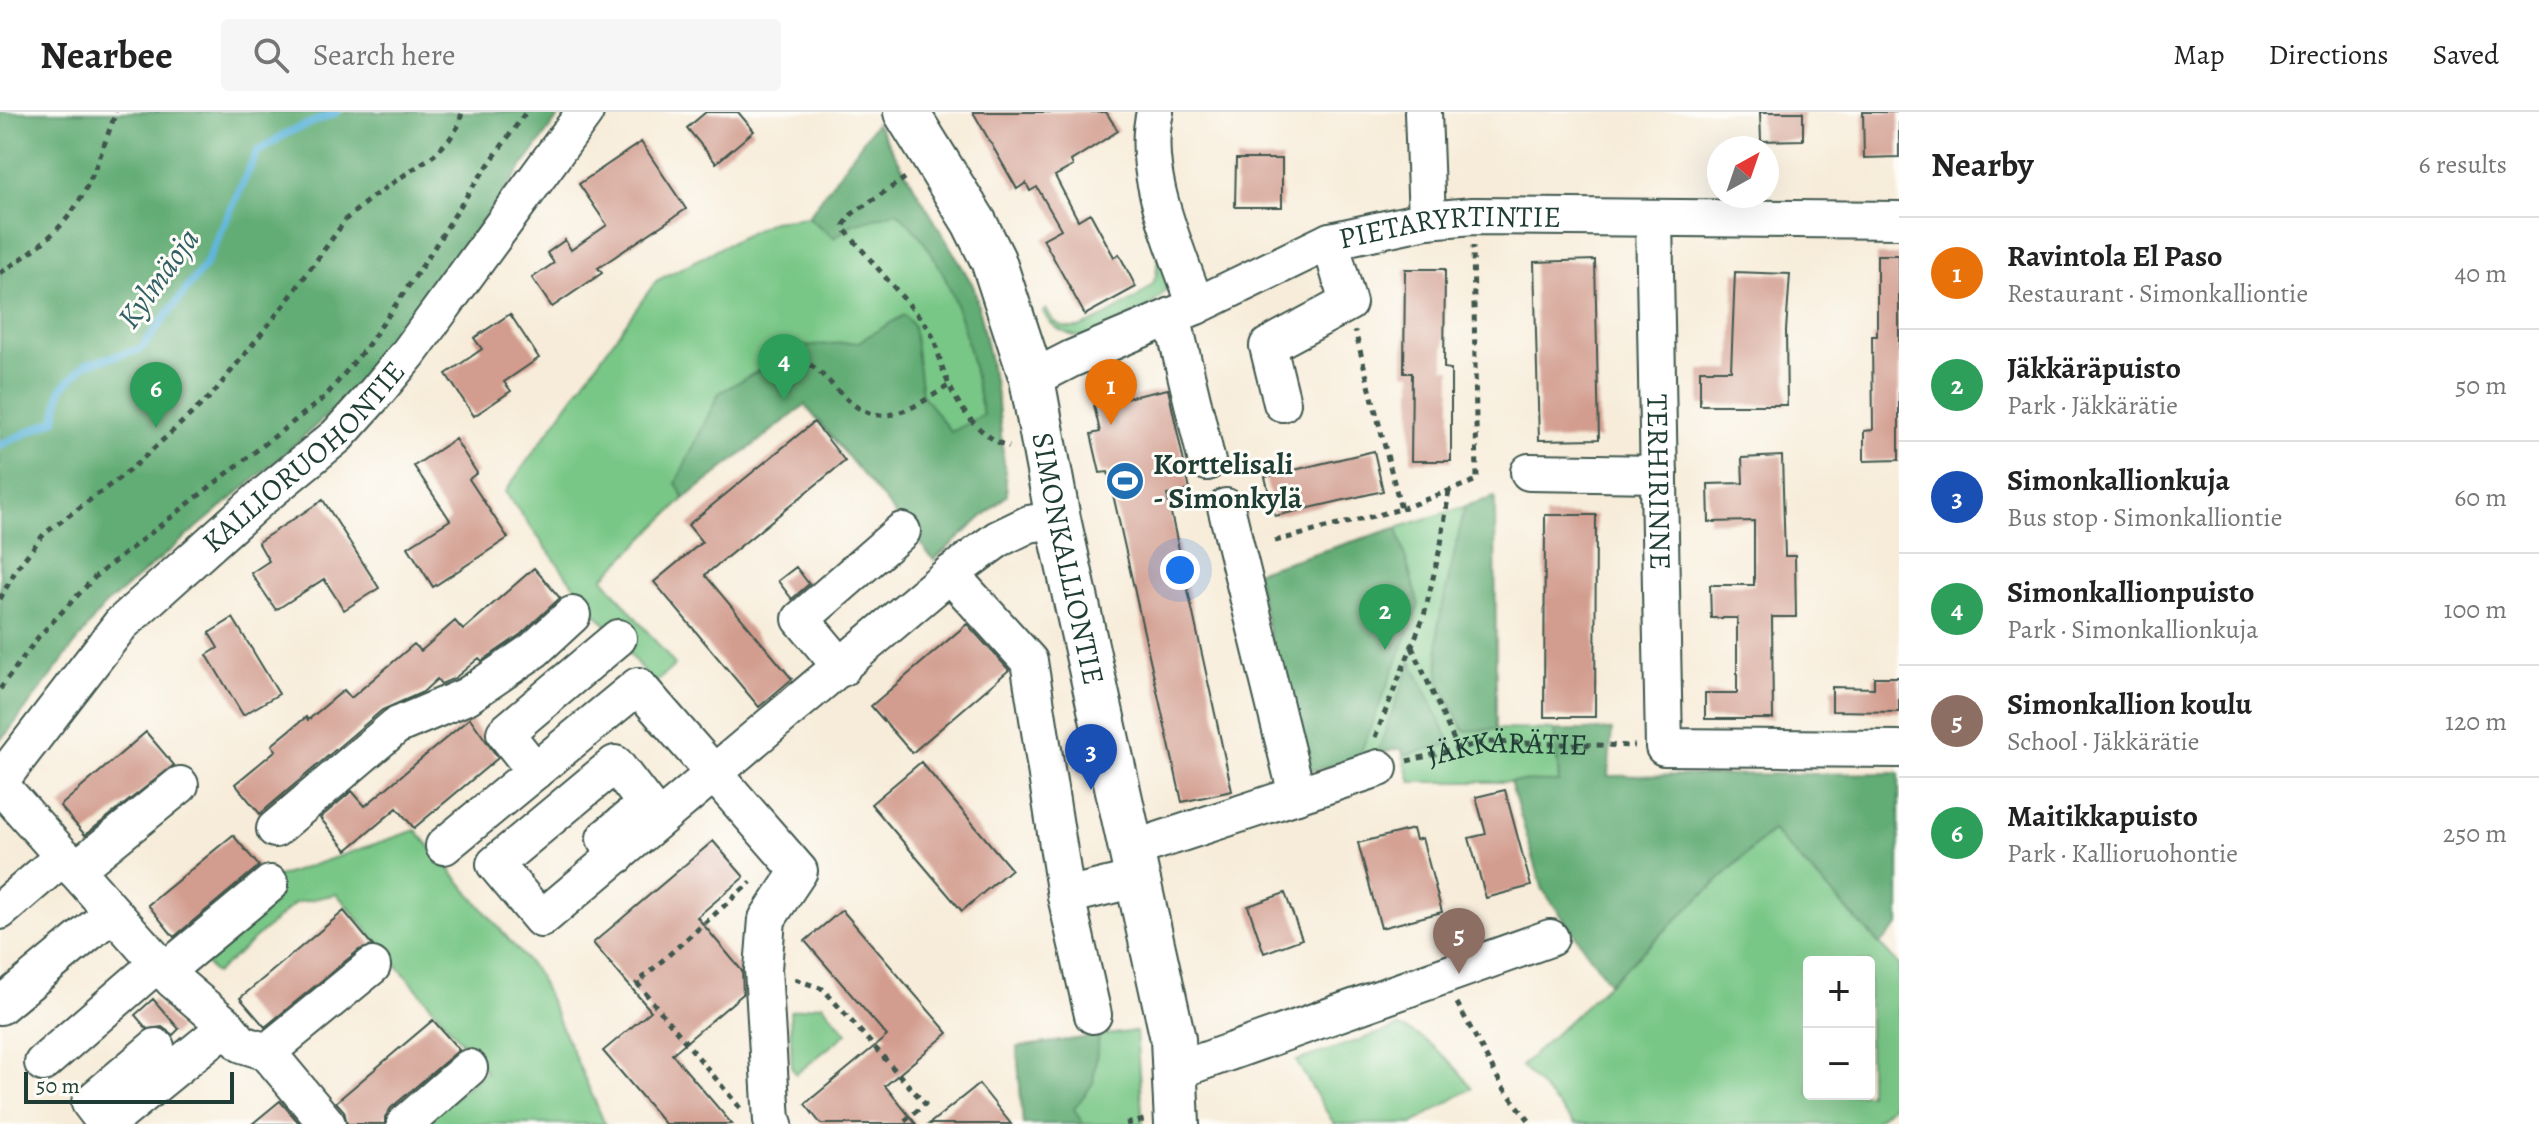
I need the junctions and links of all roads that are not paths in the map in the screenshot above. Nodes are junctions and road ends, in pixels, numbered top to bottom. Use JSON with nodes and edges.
{"nodes":[{"id":1,"x":585,"y":112,"type":"edge"},
{"id":2,"x":906,"y":112,"type":"edge"},
{"id":3,"x":1155,"y":112,"type":"edge"},
{"id":4,"x":1423,"y":112,"type":"edge"},
{"id":5,"x":1654,"y":218,"type":"junction"},
{"id":6,"x":1427,"y":220,"type":"junction"},
{"id":7,"x":1899,"y":220,"type":"edge"},
{"id":8,"x":1330,"y":241,"type":"junction"},
{"id":9,"x":1184,"y":311,"type":"junction"},
{"id":10,"x":1032,"y":379,"type":"junction"},
{"id":11,"x":1282,"y":403,"type":"dead end"},
{"id":12,"x":1207,"y":462,"type":"dead end"},
{"id":13,"x":1529,"y":472,"type":"dead end"},
{"id":14,"x":1659,"y":474,"type":"junction"},
{"id":15,"x":1226,"y":507,"type":"dead end"},
{"id":16,"x":1058,"y":519,"type":"junction"},
{"id":17,"x":902,"y":531,"type":"dead end"},
{"id":18,"x":950,"y":574,"type":"junction"},
{"id":19,"x":572,"y":615,"type":"dead end"},
{"id":20,"x":618,"y":638,"type":"dead end"},
{"id":21,"x":842,"y":668,"type":"junction"},
{"id":22,"x":467,"y":696,"type":"junction"},
{"id":23,"x":505,"y":733,"type":"junction"},
{"id":24,"x":1899,"y":749,"type":"edge"},
{"id":25,"x":535,"y":771,"type":"junction"},
{"id":26,"x":1369,"y":772,"type":"road end"},
{"id":27,"x":714,"y":774,"type":"junction"},
{"id":28,"x":0,"y":783,"type":"edge"},
{"id":29,"x":180,"y":785,"type":"dead end"},
{"id":30,"x":1297,"y":795,"type":"junction"},
{"id":31,"x":275,"y":829,"type":"dead end"},
{"id":32,"x":444,"y":846,"type":"dead end"},
{"id":33,"x":618,"y":855,"type":"junction"},
{"id":34,"x":69,"y":863,"type":"junction"},
{"id":35,"x":1133,"y":865,"type":"junction"},
{"id":36,"x":270,"y":884,"type":"dead end"},
{"id":37,"x":1066,"y":896,"type":"junction"},
{"id":38,"x":0,"y":911,"type":"edge"},
{"id":39,"x":112,"y":913,"type":"junction"},
{"id":40,"x":1550,"y":938,"type":"dead end"},
{"id":41,"x":372,"y":966,"type":"dead end"},
{"id":42,"x":161,"y":968,"type":"junction"},
{"id":43,"x":0,"y":1006,"type":"edge"},
{"id":44,"x":1093,"y":1015,"type":"dead end"},
{"id":45,"x":245,"y":1041,"type":"junction"},
{"id":46,"x":156,"y":1047,"type":"dead end"},
{"id":47,"x":43,"y":1063,"type":"dead end"},
{"id":48,"x":469,"y":1068,"type":"dead end"},
{"id":49,"x":1176,"y":1071,"type":"junction"},
{"id":50,"x":759,"y":1118,"type":"edge"},
{"id":51,"x":107,"y":1124,"type":"edge"},
{"id":52,"x":327,"y":1124,"type":"edge"},
{"id":53,"x":405,"y":1124,"type":"edge"},
{"id":54,"x":1177,"y":1124,"type":"edge"}],
"edges":[{"from":1,"to":28,"type":"street","name":"KALLIORUOHONTIE"},
{"from":2,"to":10,"type":"main road","name":"SIMONKALLIONTIE"},
{"from":3,"to":9,"type":"street"},
{"from":4,"to":6,"type":"street"},
{"from":5,"to":6,"type":"street","name":"PIETARYRTINTIE"},
{"from":5,"to":7,"type":"street","name":"PIETARYRTINTIE"},
{"from":5,"to":14,"type":"street","name":"TERHIRINNE"},
{"from":6,"to":8,"type":"street","name":"PIETARYRTINTIE"},
{"from":8,"to":9,"type":"street","name":"PIETARYRTINTIE"},
{"from":8,"to":11,"type":"street"},
{"from":9,"to":10,"type":"street","name":"PIETARYRTINTIE"},
{"from":9,"to":12,"type":"street"},
{"from":10,"to":16,"type":"main road","name":"SIMONKALLIONTIE"},
{"from":13,"to":14,"type":"street"},
{"from":14,"to":24,"type":"street","name":"TERHIRINNE"},
{"from":15,"to":30,"type":"street"},
{"from":16,"to":18,"type":"street"},
{"from":16,"to":35,"type":"main road","name":"SIMONKALLIONTIE"},
{"from":17,"to":21,"type":"street"},
{"from":18,"to":21,"type":"street"},
{"from":18,"to":37,"type":"street"},
{"from":19,"to":22,"type":"street"},
{"from":20,"to":23,"type":"street"},
{"from":21,"to":27,"type":"street"},
{"from":22,"to":23,"type":"street"},
{"from":22,"to":31,"type":"street"},
{"from":23,"to":25,"type":"street"},
{"from":25,"to":27,"type":"street"},
{"from":25,"to":32,"type":"street"},
{"from":26,"to":30,"type":"street"},
{"from":27,"to":33,"type":"street"},
{"from":27,"to":50,"type":"street"},
{"from":28,"to":34,"type":"street"},
{"from":29,"to":34,"type":"street"},
{"from":30,"to":35,"type":"street"},
{"from":33,"to":33,"type":"street"},
{"from":34,"to":38,"type":"street"},
{"from":34,"to":39,"type":"street"},
{"from":35,"to":37,"type":"street"},
{"from":35,"to":49,"type":"main road","name":"SIMONKALLIONTIE"},
{"from":36,"to":42,"type":"street"},
{"from":37,"to":44,"type":"street"},
{"from":39,"to":42,"type":"street"},
{"from":39,"to":43,"type":"street"},
{"from":40,"to":49,"type":"street"},
{"from":41,"to":45,"type":"street"},
{"from":42,"to":45,"type":"street"},
{"from":42,"to":47,"type":"street"},
{"from":45,"to":51,"type":"street"},
{"from":45,"to":52,"type":"street"},
{"from":46,"to":51,"type":"street"},
{"from":48,"to":53,"type":"street"},
{"from":49,"to":54,"type":"main road","name":"SIMONKALLIONTIE"}]}
